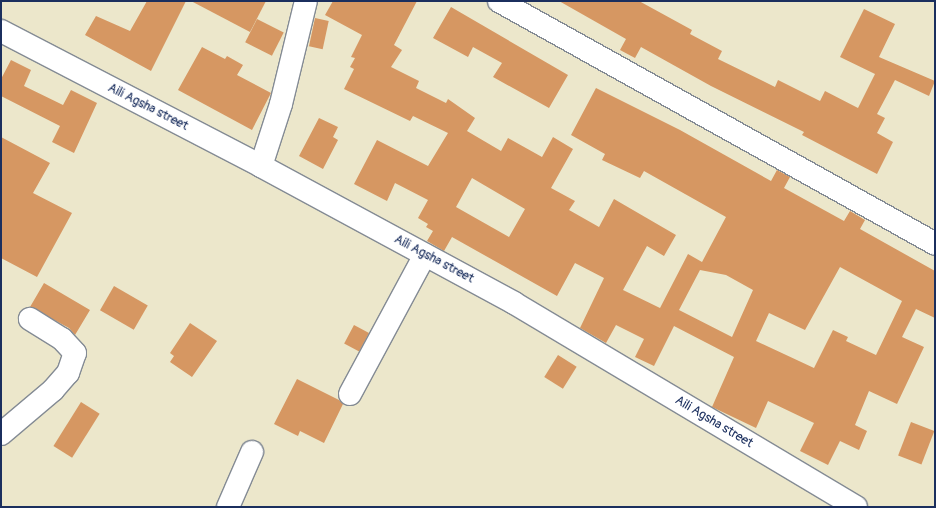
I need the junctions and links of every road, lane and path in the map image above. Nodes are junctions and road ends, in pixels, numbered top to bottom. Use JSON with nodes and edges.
{"nodes":[{"id":1,"x":306,"y":1,"type":"edge"},
{"id":2,"x":499,"y":1,"type":"edge"},
{"id":3,"x":3,"y":38,"type":"edge"},
{"id":4,"x":261,"y":166,"type":"junction"},
{"id":5,"x":935,"y":244,"type":"edge"},
{"id":6,"x":425,"y":255,"type":"junction"},
{"id":7,"x":30,"y":319,"type":"dead end"},
{"id":8,"x":350,"y":394,"type":"dead end"},
{"id":9,"x":1,"y":434,"type":"edge"},
{"id":10,"x":252,"y":452,"type":"dead end"},
{"id":11,"x":228,"y":507,"type":"edge"},
{"id":12,"x":856,"y":507,"type":"edge"}],
"edges":[{"from":1,"to":4,"type":"street"},
{"from":2,"to":5,"type":"street"},
{"from":3,"to":4,"type":"street","name":"Aili Agsha street"},
{"from":4,"to":6,"type":"street","name":"Aili Agsha street"},
{"from":6,"to":8,"type":"street"},
{"from":6,"to":12,"type":"street","name":"Aili Agsha street"},
{"from":7,"to":9,"type":"street"},
{"from":10,"to":11,"type":"street"}]}
